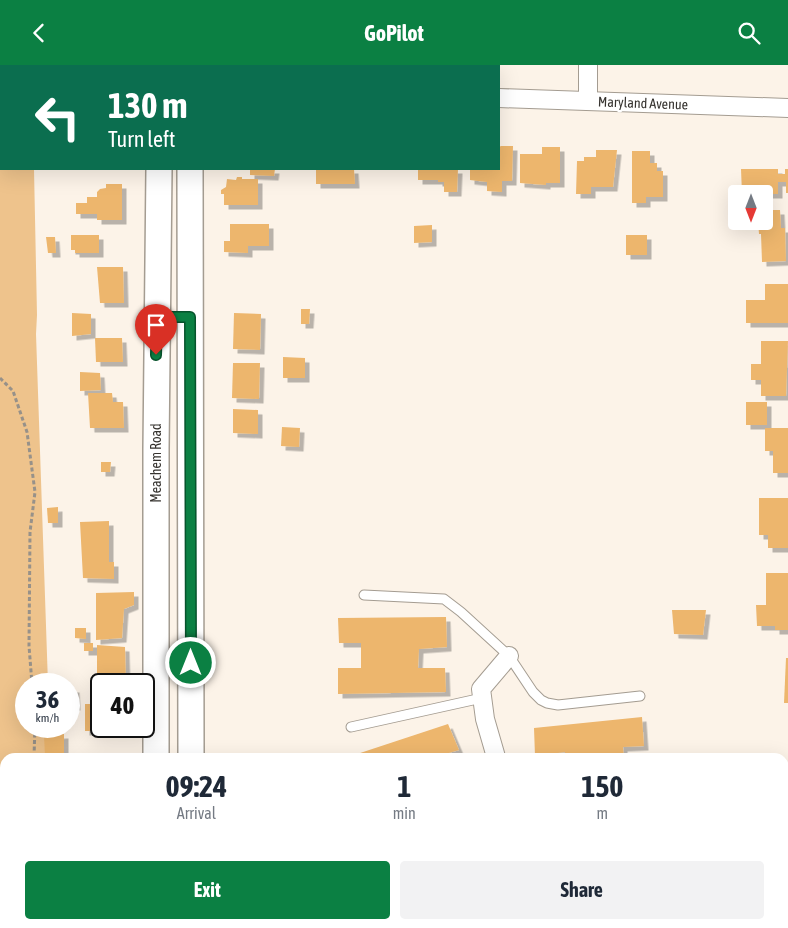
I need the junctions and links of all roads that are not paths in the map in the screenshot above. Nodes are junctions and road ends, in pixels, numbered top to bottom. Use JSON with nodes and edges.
{"nodes":[{"id":1,"x":588,"y":65,"type":"edge"},
{"id":2,"x":500,"y":97,"type":"edge"},
{"id":3,"x":588,"y":101,"type":"junction"},
{"id":4,"x":788,"y":108,"type":"edge"},
{"id":5,"x":159,"y":170,"type":"edge"},
{"id":6,"x":190,"y":170,"type":"edge"},
{"id":7,"x":157,"y":317,"type":"junction"},
{"id":8,"x":190,"y":317,"type":"junction"},
{"id":9,"x":190,"y":587,"type":"junction"},
{"id":10,"x":156,"y":588,"type":"junction"},
{"id":11,"x":364,"y":595,"type":"dead end"},
{"id":12,"x":509,"y":656,"type":"junction"},
{"id":13,"x":640,"y":696,"type":"dead end"},
{"id":14,"x":482,"y":698,"type":"junction"},
{"id":15,"x":351,"y":727,"type":"dead end"},
{"id":16,"x":156,"y":753,"type":"edge"},
{"id":17,"x":192,"y":753,"type":"edge"},
{"id":18,"x":495,"y":753,"type":"edge"}],
"edges":[{"from":1,"to":3,"type":"street"},
{"from":2,"to":3,"type":"street","name":"Maryland Avenue"},
{"from":3,"to":4,"type":"street","name":"Maryland Avenue"},
{"from":5,"to":7,"type":"street","name":"Meachem Road"},
{"from":6,"to":8,"type":"street"},
{"from":7,"to":8,"type":"street"},
{"from":7,"to":10,"type":"street","name":"Meachem Road"},
{"from":8,"to":9,"type":"street"},
{"from":9,"to":10,"type":"street"},
{"from":9,"to":17,"type":"street"},
{"from":10,"to":16,"type":"street","name":"Meachem Road"},
{"from":11,"to":12,"type":"lane"},
{"from":12,"to":13,"type":"lane"},
{"from":12,"to":14,"type":"street"},
{"from":14,"to":15,"type":"lane"},
{"from":14,"to":18,"type":"street"}]}
